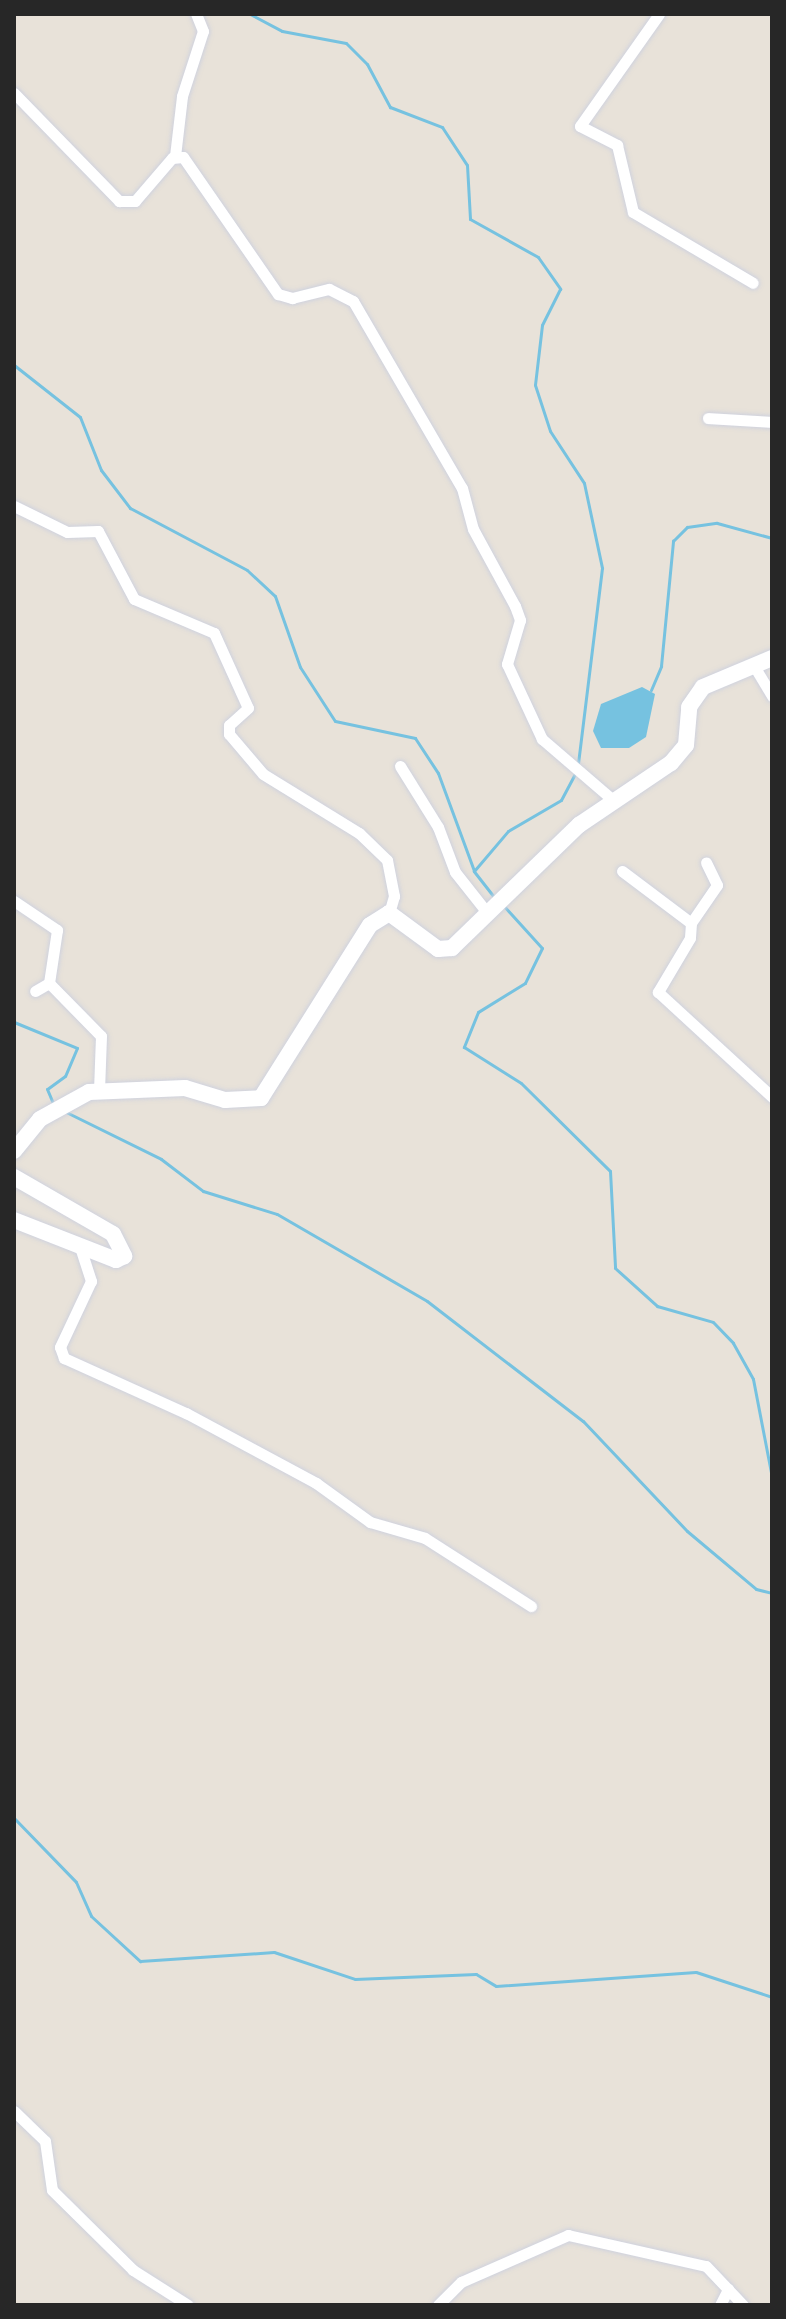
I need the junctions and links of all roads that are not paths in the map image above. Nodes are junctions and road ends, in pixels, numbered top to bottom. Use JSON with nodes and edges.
{"nodes":[{"id":1,"x":196,"y":14,"type":"edge"},
{"id":2,"x":659,"y":14,"type":"edge"},
{"id":3,"x":14,"y":93,"type":"edge"},
{"id":4,"x":175,"y":156,"type":"junction"},
{"id":5,"x":753,"y":283,"type":"dead end"},
{"id":6,"x":708,"y":418,"type":"dead end"},
{"id":7,"x":772,"y":422,"type":"edge"},
{"id":8,"x":14,"y":506,"type":"edge"},
{"id":9,"x":772,"y":658,"type":"edge"},
{"id":10,"x":754,"y":666,"type":"junction"},
{"id":11,"x":772,"y":696,"type":"edge"},
{"id":12,"x":400,"y":766,"type":"dead end"},
{"id":13,"x":613,"y":800,"type":"junction"},
{"id":14,"x":706,"y":862,"type":"dead end"},
{"id":15,"x":622,"y":871,"type":"dead end"},
{"id":16,"x":14,"y":901,"type":"edge"},
{"id":17,"x":485,"y":910,"type":"junction"},
{"id":18,"x":389,"y":913,"type":"junction"},
{"id":19,"x":691,"y":923,"type":"junction"},
{"id":20,"x":49,"y":983,"type":"junction"},
{"id":21,"x":35,"y":991,"type":"dead end"},
{"id":22,"x":99,"y":1090,"type":"junction"},
{"id":23,"x":772,"y":1097,"type":"edge"},
{"id":24,"x":14,"y":1151,"type":"edge"},
{"id":25,"x":14,"y":1177,"type":"edge"},
{"id":26,"x":14,"y":1220,"type":"edge"},
{"id":27,"x":80,"y":1247,"type":"junction"},
{"id":28,"x":531,"y":1606,"type":"dead end"},
{"id":29,"x":14,"y":2111,"type":"edge"},
{"id":30,"x":728,"y":2289,"type":"junction"},
{"id":31,"x":188,"y":2305,"type":"edge"},
{"id":32,"x":438,"y":2305,"type":"edge"},
{"id":33,"x":720,"y":2305,"type":"edge"},
{"id":34,"x":743,"y":2305,"type":"edge"}],
"edges":[{"from":1,"to":4,"type":"street"},
{"from":2,"to":5,"type":"street"},
{"from":3,"to":4,"type":"street"},
{"from":4,"to":13,"type":"street"},
{"from":6,"to":7,"type":"street"},
{"from":8,"to":18,"type":"street"},
{"from":9,"to":10,"type":"street"},
{"from":10,"to":11,"type":"street"},
{"from":10,"to":13,"type":"street"},
{"from":12,"to":17,"type":"street"},
{"from":13,"to":17,"type":"street"},
{"from":14,"to":19,"type":"street"},
{"from":15,"to":19,"type":"street"},
{"from":16,"to":20,"type":"street"},
{"from":17,"to":18,"type":"street"},
{"from":18,"to":22,"type":"street"},
{"from":19,"to":23,"type":"street"},
{"from":20,"to":21,"type":"street"},
{"from":20,"to":22,"type":"street"},
{"from":22,"to":24,"type":"street"},
{"from":25,"to":27,"type":"street"},
{"from":26,"to":27,"type":"street"},
{"from":27,"to":28,"type":"street"},
{"from":29,"to":31,"type":"street"},
{"from":30,"to":32,"type":"street"},
{"from":30,"to":33,"type":"street"},
{"from":30,"to":34,"type":"street"}]}
